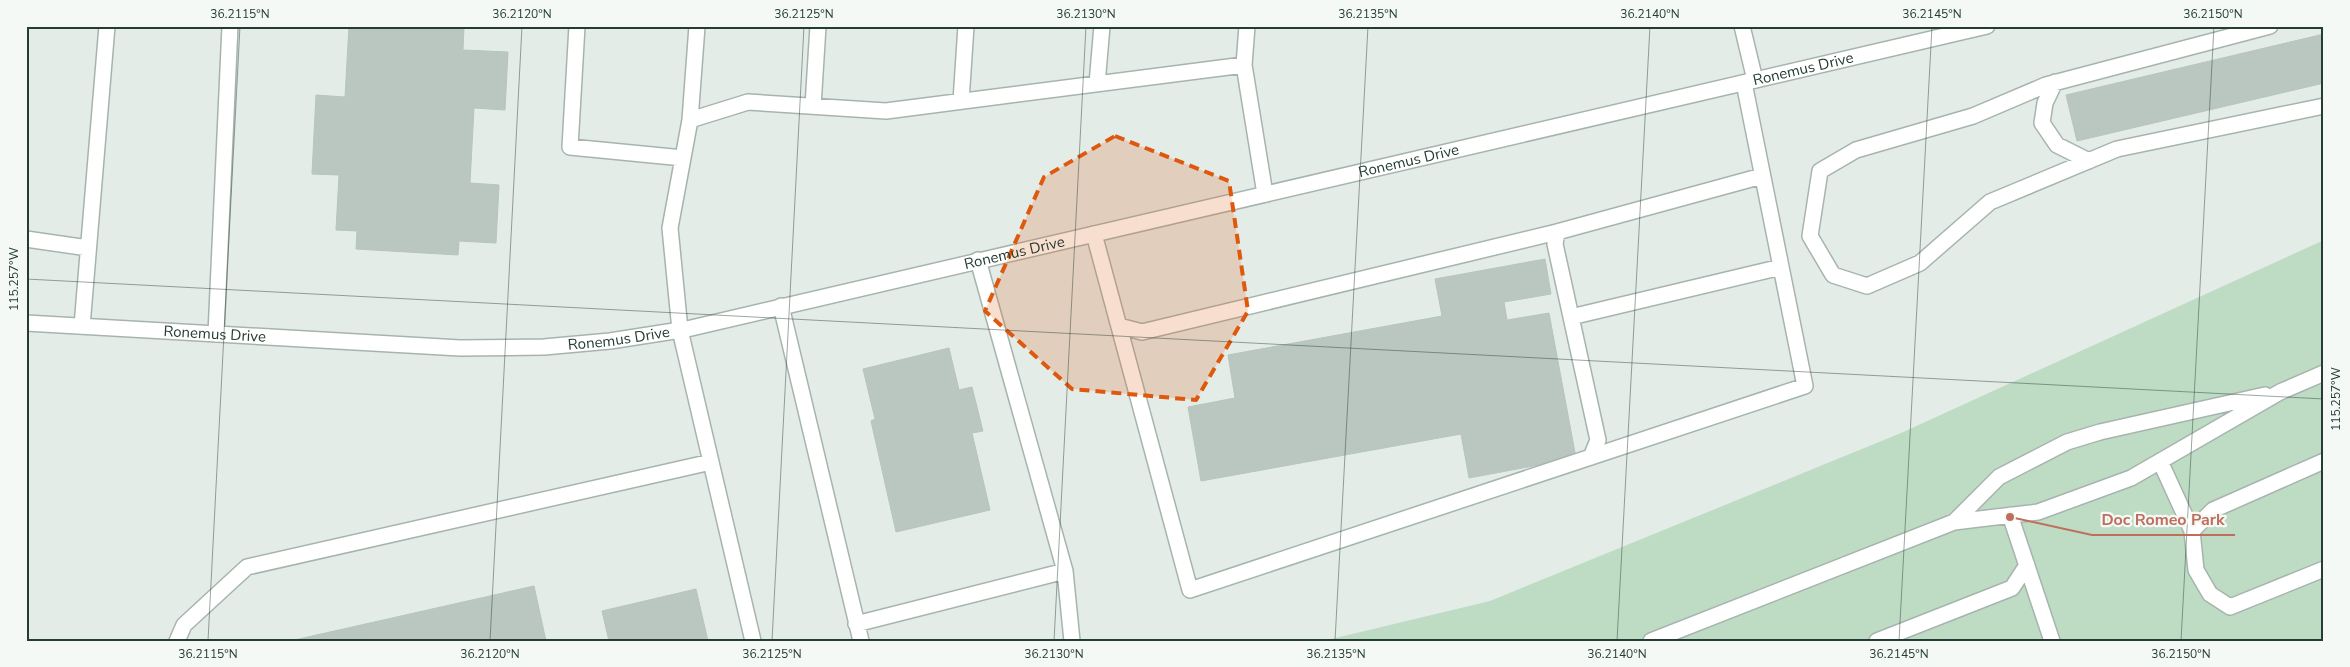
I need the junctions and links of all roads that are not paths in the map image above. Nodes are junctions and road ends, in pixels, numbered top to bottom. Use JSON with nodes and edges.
{"nodes":[{"id":1,"x":107,"y":26,"type":"edge"},
{"id":2,"x":230,"y":26,"type":"edge"},
{"id":3,"x":577,"y":26,"type":"edge"},
{"id":4,"x":697,"y":26,"type":"edge"},
{"id":5,"x":818,"y":26,"type":"edge"},
{"id":6,"x":966,"y":26,"type":"edge"},
{"id":7,"x":1102,"y":26,"type":"edge"},
{"id":8,"x":1248,"y":26,"type":"edge"},
{"id":9,"x":1742,"y":26,"type":"edge"},
{"id":10,"x":1987,"y":26,"type":"edge"},
{"id":11,"x":2270,"y":26,"type":"edge"},
{"id":12,"x":1244,"y":65,"type":"junction"},
{"id":13,"x":1749,"y":82,"type":"junction"},
{"id":14,"x":2055,"y":82,"type":"junction"},
{"id":15,"x":1097,"y":84,"type":"junction"},
{"id":16,"x":961,"y":101,"type":"junction"},
{"id":17,"x":813,"y":106,"type":"junction"},
{"id":18,"x":2324,"y":106,"type":"edge"},
{"id":19,"x":690,"y":120,"type":"junction"},
{"id":20,"x":683,"y":158,"type":"junction"},
{"id":21,"x":2089,"y":161,"type":"junction"},
{"id":22,"x":1762,"y":176,"type":"junction"},
{"id":23,"x":1265,"y":194,"type":"junction"},
{"id":24,"x":1557,"y":232,"type":"junction"},
{"id":25,"x":1094,"y":234,"type":"junction"},
{"id":26,"x":26,"y":240,"type":"edge"},
{"id":27,"x":88,"y":248,"type":"junction"},
{"id":28,"x":978,"y":260,"type":"junction"},
{"id":29,"x":1781,"y":267,"type":"junction"},
{"id":30,"x":781,"y":306,"type":"junction"},
{"id":31,"x":1571,"y":317,"type":"junction"},
{"id":32,"x":26,"y":323,"type":"edge"},
{"id":33,"x":82,"y":326,"type":"junction"},
{"id":34,"x":1119,"y":326,"type":"junction"},
{"id":35,"x":680,"y":330,"type":"junction"},
{"id":36,"x":216,"y":334,"type":"junction"},
{"id":37,"x":2324,"y":373,"type":"edge"},
{"id":38,"x":2280,"y":392,"type":"junction"},
{"id":39,"x":1591,"y":457,"type":"junction"},
{"id":40,"x":2160,"y":461,"type":"junction"},
{"id":41,"x":2324,"y":461,"type":"edge"},
{"id":42,"x":710,"y":462,"type":"junction"},
{"id":43,"x":2010,"y":515,"type":"junction"},
{"id":44,"x":1954,"y":522,"type":"junction"},
{"id":45,"x":2192,"y":530,"type":"junction"},
{"id":46,"x":2027,"y":565,"type":"junction"},
{"id":47,"x":2324,"y":569,"type":"edge"},
{"id":48,"x":1064,"y":571,"type":"junction"},
{"id":49,"x":856,"y":624,"type":"junction"},
{"id":50,"x":177,"y":641,"type":"edge"},
{"id":51,"x":753,"y":641,"type":"edge"},
{"id":52,"x":861,"y":641,"type":"edge"},
{"id":53,"x":1072,"y":641,"type":"edge"},
{"id":54,"x":1650,"y":641,"type":"edge"},
{"id":55,"x":1877,"y":641,"type":"edge"},
{"id":56,"x":2052,"y":641,"type":"edge"}],
"edges":[{"from":1,"to":27,"type":"street"},
{"from":2,"to":36,"type":"street"},
{"from":3,"to":20,"type":"street"},
{"from":4,"to":19,"type":"street"},
{"from":5,"to":17,"type":"street"},
{"from":6,"to":16,"type":"street"},
{"from":7,"to":15,"type":"street"},
{"from":8,"to":12,"type":"street"},
{"from":9,"to":13,"type":"street"},
{"from":10,"to":13,"type":"street","name":"Ronemus Drive"},
{"from":11,"to":14,"type":"street"},
{"from":12,"to":15,"type":"street"},
{"from":12,"to":23,"type":"street"},
{"from":13,"to":22,"type":"street"},
{"from":13,"to":23,"type":"street","name":"Ronemus Drive"},
{"from":14,"to":21,"type":"street"},
{"from":14,"to":21,"type":"street"},
{"from":15,"to":16,"type":"street"},
{"from":16,"to":17,"type":"street"},
{"from":17,"to":19,"type":"street"},
{"from":18,"to":21,"type":"street"},
{"from":19,"to":20,"type":"street"},
{"from":20,"to":35,"type":"street"},
{"from":22,"to":24,"type":"street"},
{"from":22,"to":29,"type":"street"},
{"from":23,"to":25,"type":"street","name":"Ronemus Drive"},
{"from":24,"to":31,"type":"street"},
{"from":24,"to":34,"type":"street"},
{"from":25,"to":28,"type":"street","name":"Ronemus Drive"},
{"from":25,"to":34,"type":"street"},
{"from":26,"to":27,"type":"street"},
{"from":27,"to":33,"type":"street"},
{"from":28,"to":30,"type":"street","name":"Ronemus Drive"},
{"from":28,"to":48,"type":"street"},
{"from":29,"to":31,"type":"street"},
{"from":29,"to":39,"type":"street"},
{"from":30,"to":35,"type":"street","name":"Ronemus Drive"},
{"from":30,"to":49,"type":"street"},
{"from":31,"to":39,"type":"street"},
{"from":32,"to":33,"type":"street","name":"Ronemus Drive"},
{"from":33,"to":36,"type":"street","name":"Ronemus Drive"},
{"from":34,"to":39,"type":"street"},
{"from":35,"to":36,"type":"street","name":"Ronemus Drive"},
{"from":35,"to":42,"type":"street"},
{"from":37,"to":38,"type":"street"},
{"from":38,"to":40,"type":"street"},
{"from":38,"to":44,"type":"street"},
{"from":40,"to":43,"type":"street"},
{"from":40,"to":45,"type":"street"},
{"from":41,"to":45,"type":"street"},
{"from":42,"to":50,"type":"street"},
{"from":42,"to":51,"type":"street"},
{"from":43,"to":44,"type":"street"},
{"from":43,"to":46,"type":"street"},
{"from":44,"to":54,"type":"street"},
{"from":45,"to":47,"type":"street"},
{"from":46,"to":55,"type":"street"},
{"from":46,"to":56,"type":"street"},
{"from":48,"to":49,"type":"street"},
{"from":48,"to":53,"type":"street"},
{"from":49,"to":52,"type":"street"}]}
